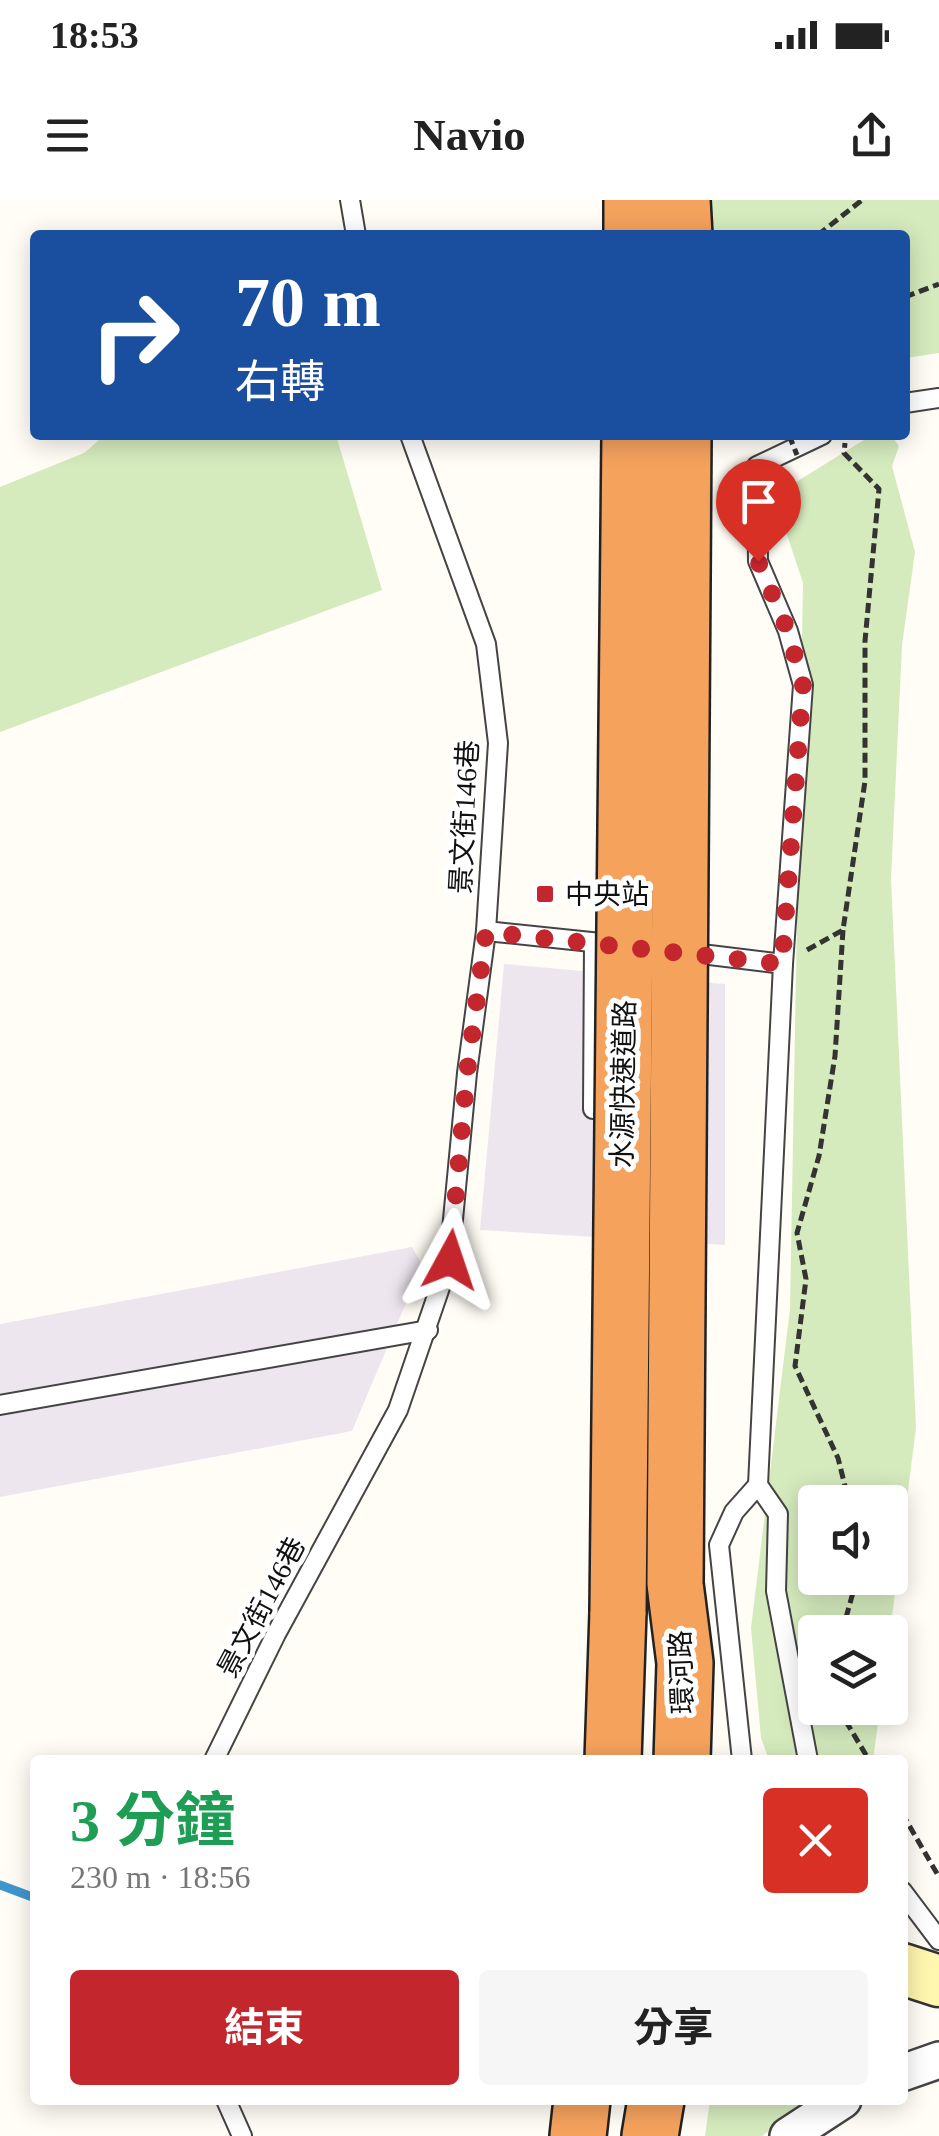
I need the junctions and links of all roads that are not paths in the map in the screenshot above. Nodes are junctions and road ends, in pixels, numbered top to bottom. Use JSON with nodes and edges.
{"nodes":[{"id":1,"x":350,"y":200,"type":"edge"},
{"id":2,"x":632,"y":200,"type":"edge"},
{"id":3,"x":682,"y":200,"type":"edge"},
{"id":4,"x":355,"y":230,"type":"edge"},
{"id":5,"x":632,"y":230,"type":"edge"},
{"id":6,"x":684,"y":230,"type":"edge"},
{"id":7,"x":939,"y":398,"type":"edge"},
{"id":8,"x":910,"y":402,"type":"edge"},
{"id":9,"x":412,"y":440,"type":"edge"},
{"id":10,"x":630,"y":440,"type":"edge"},
{"id":11,"x":683,"y":440,"type":"edge"},
{"id":12,"x":812,"y":440,"type":"edge"},
{"id":13,"x":486,"y":932,"type":"junction"},
{"id":14,"x":594,"y":943,"type":"junction"},
{"id":15,"x":782,"y":964,"type":"junction"},
{"id":16,"x":593,"y":1109,"type":"dead end"},
{"id":17,"x":428,"y":1330,"type":"junction"},
{"id":18,"x":0,"y":1405,"type":"edge"},
{"id":19,"x":758,"y":1485,"type":"junction"},
{"id":20,"x":674,"y":1584,"type":"joint"},
{"id":21,"x":684,"y":1662,"type":"junction"},
{"id":22,"x":216,"y":1755,"type":"edge"},
{"id":23,"x":613,"y":1755,"type":"edge"},
{"id":24,"x":682,"y":1755,"type":"edge"},
{"id":25,"x":707,"y":1755,"type":"edge"},
{"id":26,"x":741,"y":1755,"type":"edge"},
{"id":27,"x":807,"y":1755,"type":"edge"},
{"id":28,"x":908,"y":1899,"type":"edge"},
{"id":29,"x":908,"y":1919,"type":"edge"},
{"id":30,"x":937,"y":1935,"type":"edge"},
{"id":31,"x":908,"y":1971,"type":"edge"},
{"id":32,"x":939,"y":1981,"type":"edge"},
{"id":33,"x":939,"y":2060,"type":"edge"},
{"id":34,"x":908,"y":2072,"type":"edge"},
{"id":35,"x":228,"y":2105,"type":"edge"},
{"id":36,"x":581,"y":2105,"type":"edge"},
{"id":37,"x":608,"y":2105,"type":"edge"},
{"id":38,"x":655,"y":2105,"type":"edge"},
{"id":39,"x":679,"y":2105,"type":"edge"},
{"id":40,"x":835,"y":2105,"type":"edge"},
{"id":41,"x":242,"y":2136,"type":"edge"},
{"id":42,"x":578,"y":2136,"type":"edge"},
{"id":43,"x":605,"y":2136,"type":"edge"},
{"id":44,"x":650,"y":2136,"type":"edge"},
{"id":45,"x":675,"y":2136,"type":"edge"},
{"id":46,"x":788,"y":2136,"type":"edge"}],
"edges":[{"from":1,"to":4,"type":"lane"},
{"from":2,"to":5,"type":"highway"},
{"from":3,"to":6,"type":"highway"},
{"from":7,"to":8,"type":"lane"},
{"from":9,"to":13,"type":"lane","name":"景文街146巷"},
{"from":10,"to":23,"type":"highway","name":"水源快速道路","bridge":true},
{"from":11,"to":20,"type":"highway","name":"水源快速道路","bridge":true},
{"from":12,"to":15,"type":"lane"},
{"from":13,"to":14,"type":"lane"},
{"from":13,"to":17,"type":"lane","name":"景文街146巷"},
{"from":14,"to":15,"type":"lane"},
{"from":14,"to":16,"type":"lane"},
{"from":15,"to":19,"type":"lane"},
{"from":17,"to":18,"type":"lane"},
{"from":17,"to":22,"type":"lane","name":"景文街146巷"},
{"from":19,"to":26,"type":"lane"},
{"from":19,"to":27,"type":"lane"},
{"from":20,"to":21,"type":"highway","name":"環河路"},
{"from":21,"to":24,"type":"highway","name":"環河路"},
{"from":21,"to":25,"type":"highway"},
{"from":28,"to":30,"type":"lane"},
{"from":29,"to":30,"type":"lane"},
{"from":31,"to":32,"type":"street"},
{"from":33,"to":34,"type":"street"},
{"from":35,"to":41,"type":"lane"},
{"from":36,"to":42,"type":"highway"},
{"from":37,"to":43,"type":"highway"},
{"from":38,"to":44,"type":"highway"},
{"from":39,"to":45,"type":"highway"},
{"from":40,"to":46,"type":"street"}]}
